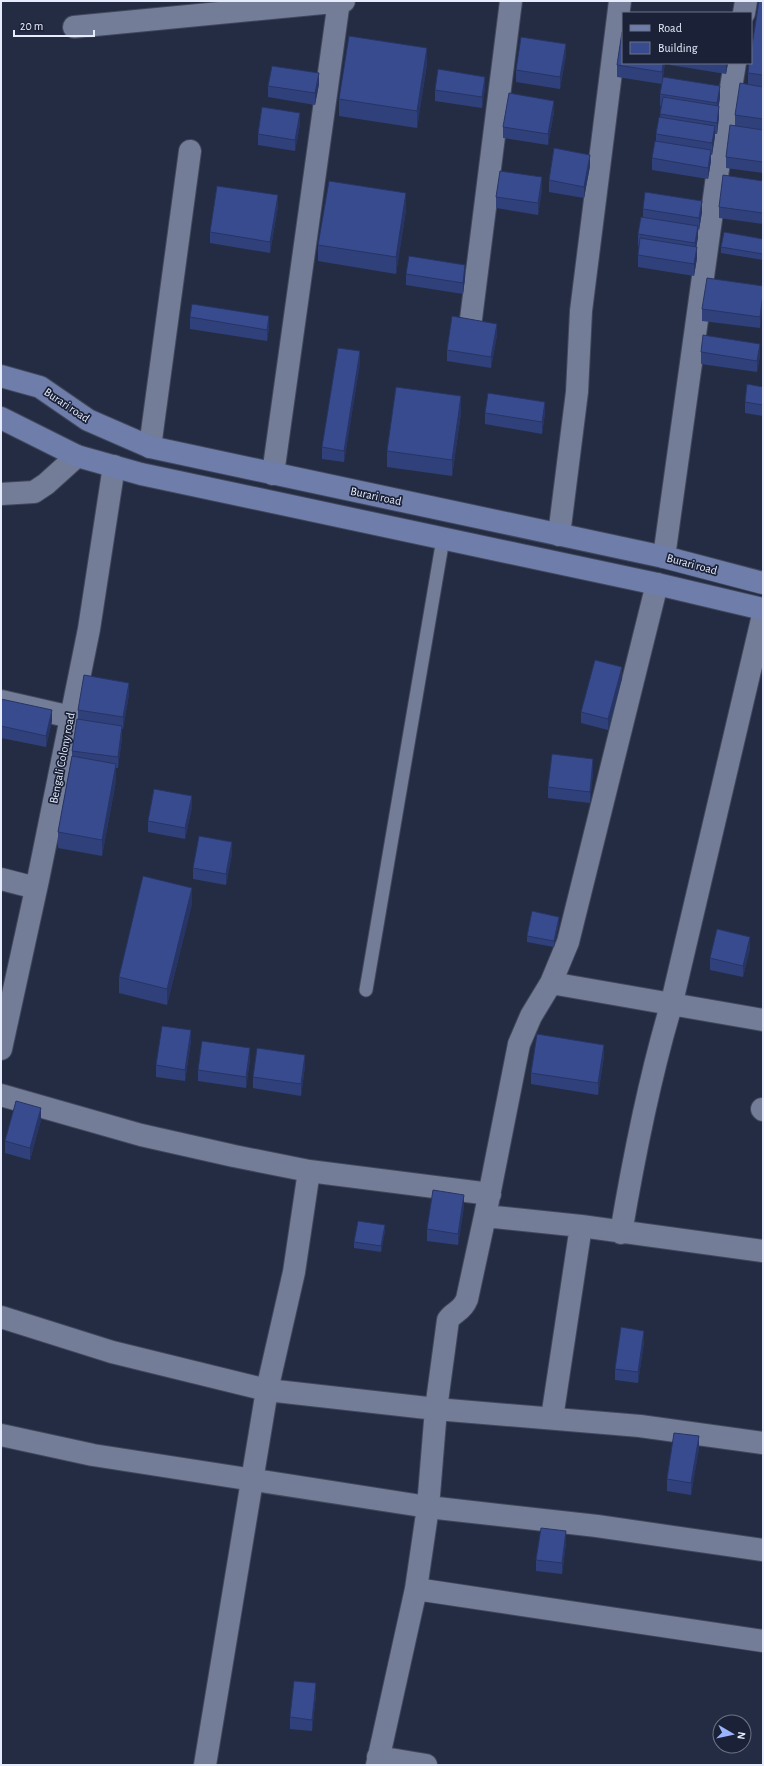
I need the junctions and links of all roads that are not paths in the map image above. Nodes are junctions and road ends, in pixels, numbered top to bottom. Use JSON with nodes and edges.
{"nodes":[{"id":1,"x":341,"y":1,"type":"edge"},
{"id":2,"x":511,"y":1,"type":"edge"},
{"id":3,"x":620,"y":1,"type":"edge"},
{"id":4,"x":746,"y":1,"type":"edge"},
{"id":5,"x":744,"y":12,"type":"edge"},
{"id":6,"x":74,"y":27,"type":"dead end"},
{"id":7,"x":735,"y":64,"type":"edge"},
{"id":8,"x":190,"y":151,"type":"dead end"},
{"id":9,"x":470,"y":327,"type":"edge"},
{"id":10,"x":1,"y":376,"type":"edge"},
{"id":11,"x":1,"y":418,"type":"edge"},
{"id":12,"x":150,"y":446,"type":"junction"},
{"id":13,"x":77,"y":456,"type":"junction"},
{"id":14,"x":114,"y":466,"type":"junction"},
{"id":15,"x":273,"y":474,"type":"junction"},
{"id":16,"x":1,"y":494,"type":"edge"},
{"id":17,"x":559,"y":535,"type":"junction"},
{"id":18,"x":443,"y":538,"type":"junction"},
{"id":19,"x":664,"y":557,"type":"junction"},
{"id":20,"x":763,"y":583,"type":"edge"},
{"id":21,"x":657,"y":584,"type":"junction"},
{"id":22,"x":763,"y":609,"type":"edge"},
{"id":23,"x":763,"y":615,"type":"edge"},
{"id":24,"x":1,"y":701,"type":"edge"},
{"id":25,"x":71,"y":717,"type":"junction"},
{"id":26,"x":1,"y":879,"type":"edge"},
{"id":27,"x":36,"y":888,"type":"junction"},
{"id":28,"x":551,"y":983,"type":"junction"},
{"id":29,"x":366,"y":990,"type":"dead end"},
{"id":30,"x":671,"y":1006,"type":"junction"},
{"id":31,"x":763,"y":1020,"type":"edge"},
{"id":32,"x":1,"y":1049,"type":"edge"},
{"id":33,"x":1,"y":1095,"type":"edge"},
{"id":34,"x":309,"y":1171,"type":"junction"},
{"id":35,"x":490,"y":1194,"type":"junction"},
{"id":36,"x":486,"y":1216,"type":"junction"},
{"id":37,"x":581,"y":1226,"type":"junction"},
{"id":38,"x":621,"y":1233,"type":"junction"},
{"id":39,"x":763,"y":1251,"type":"edge"},
{"id":40,"x":1,"y":1317,"type":"edge"},
{"id":41,"x":267,"y":1390,"type":"junction"},
{"id":42,"x":436,"y":1409,"type":"junction"},
{"id":43,"x":552,"y":1418,"type":"junction"},
{"id":44,"x":1,"y":1434,"type":"edge"},
{"id":45,"x":763,"y":1443,"type":"edge"},
{"id":46,"x":253,"y":1480,"type":"junction"},
{"id":47,"x":428,"y":1507,"type":"junction"},
{"id":48,"x":763,"y":1550,"type":"edge"},
{"id":49,"x":416,"y":1589,"type":"junction"},
{"id":50,"x":763,"y":1641,"type":"edge"},
{"id":51,"x":377,"y":1761,"type":"edge"},
{"id":52,"x":205,"y":1765,"type":"edge"},
{"id":53,"x":426,"y":1765,"type":"edge"}],
"edges":[{"from":1,"to":6,"type":"street"},
{"from":1,"to":15,"type":"street"},
{"from":2,"to":9,"type":"street"},
{"from":3,"to":17,"type":"street"},
{"from":4,"to":5,"type":"street"},
{"from":7,"to":19,"type":"street"},
{"from":8,"to":12,"type":"street"},
{"from":10,"to":12,"type":"main road","name":"Burari road"},
{"from":11,"to":13,"type":"main road"},
{"from":12,"to":15,"type":"main road","name":"Burari road"},
{"from":13,"to":14,"type":"main road"},
{"from":13,"to":16,"type":"street"},
{"from":14,"to":18,"type":"main road"},
{"from":14,"to":25,"type":"street","name":"Bengali Colony road"},
{"from":15,"to":17,"type":"main road","name":"Burari road"},
{"from":17,"to":19,"type":"main road","name":"Burari road"},
{"from":18,"to":21,"type":"main road"},
{"from":18,"to":29,"type":"lane"},
{"from":19,"to":20,"type":"main road","name":"Burari road"},
{"from":21,"to":22,"type":"main road"},
{"from":21,"to":28,"type":"street"},
{"from":23,"to":30,"type":"street"},
{"from":24,"to":25,"type":"street"},
{"from":25,"to":27,"type":"street","name":"Bengali Colony road"},
{"from":26,"to":27,"type":"street"},
{"from":27,"to":32,"type":"street","name":"Bengali Colony road"},
{"from":28,"to":30,"type":"street"},
{"from":28,"to":35,"type":"street"},
{"from":30,"to":31,"type":"street"},
{"from":30,"to":38,"type":"street"},
{"from":33,"to":34,"type":"street"},
{"from":34,"to":35,"type":"street"},
{"from":34,"to":41,"type":"street"},
{"from":35,"to":36,"type":"street"},
{"from":36,"to":37,"type":"street"},
{"from":36,"to":42,"type":"street"},
{"from":37,"to":38,"type":"street"},
{"from":37,"to":43,"type":"street"},
{"from":38,"to":39,"type":"street"},
{"from":40,"to":41,"type":"street"},
{"from":41,"to":42,"type":"street"},
{"from":41,"to":46,"type":"street"},
{"from":42,"to":43,"type":"street"},
{"from":42,"to":47,"type":"street"},
{"from":43,"to":45,"type":"street"},
{"from":44,"to":46,"type":"street"},
{"from":46,"to":47,"type":"street"},
{"from":46,"to":52,"type":"street"},
{"from":47,"to":48,"type":"street"},
{"from":47,"to":49,"type":"street"},
{"from":49,"to":50,"type":"street"},
{"from":49,"to":51,"type":"street"},
{"from":51,"to":53,"type":"street"}]}
